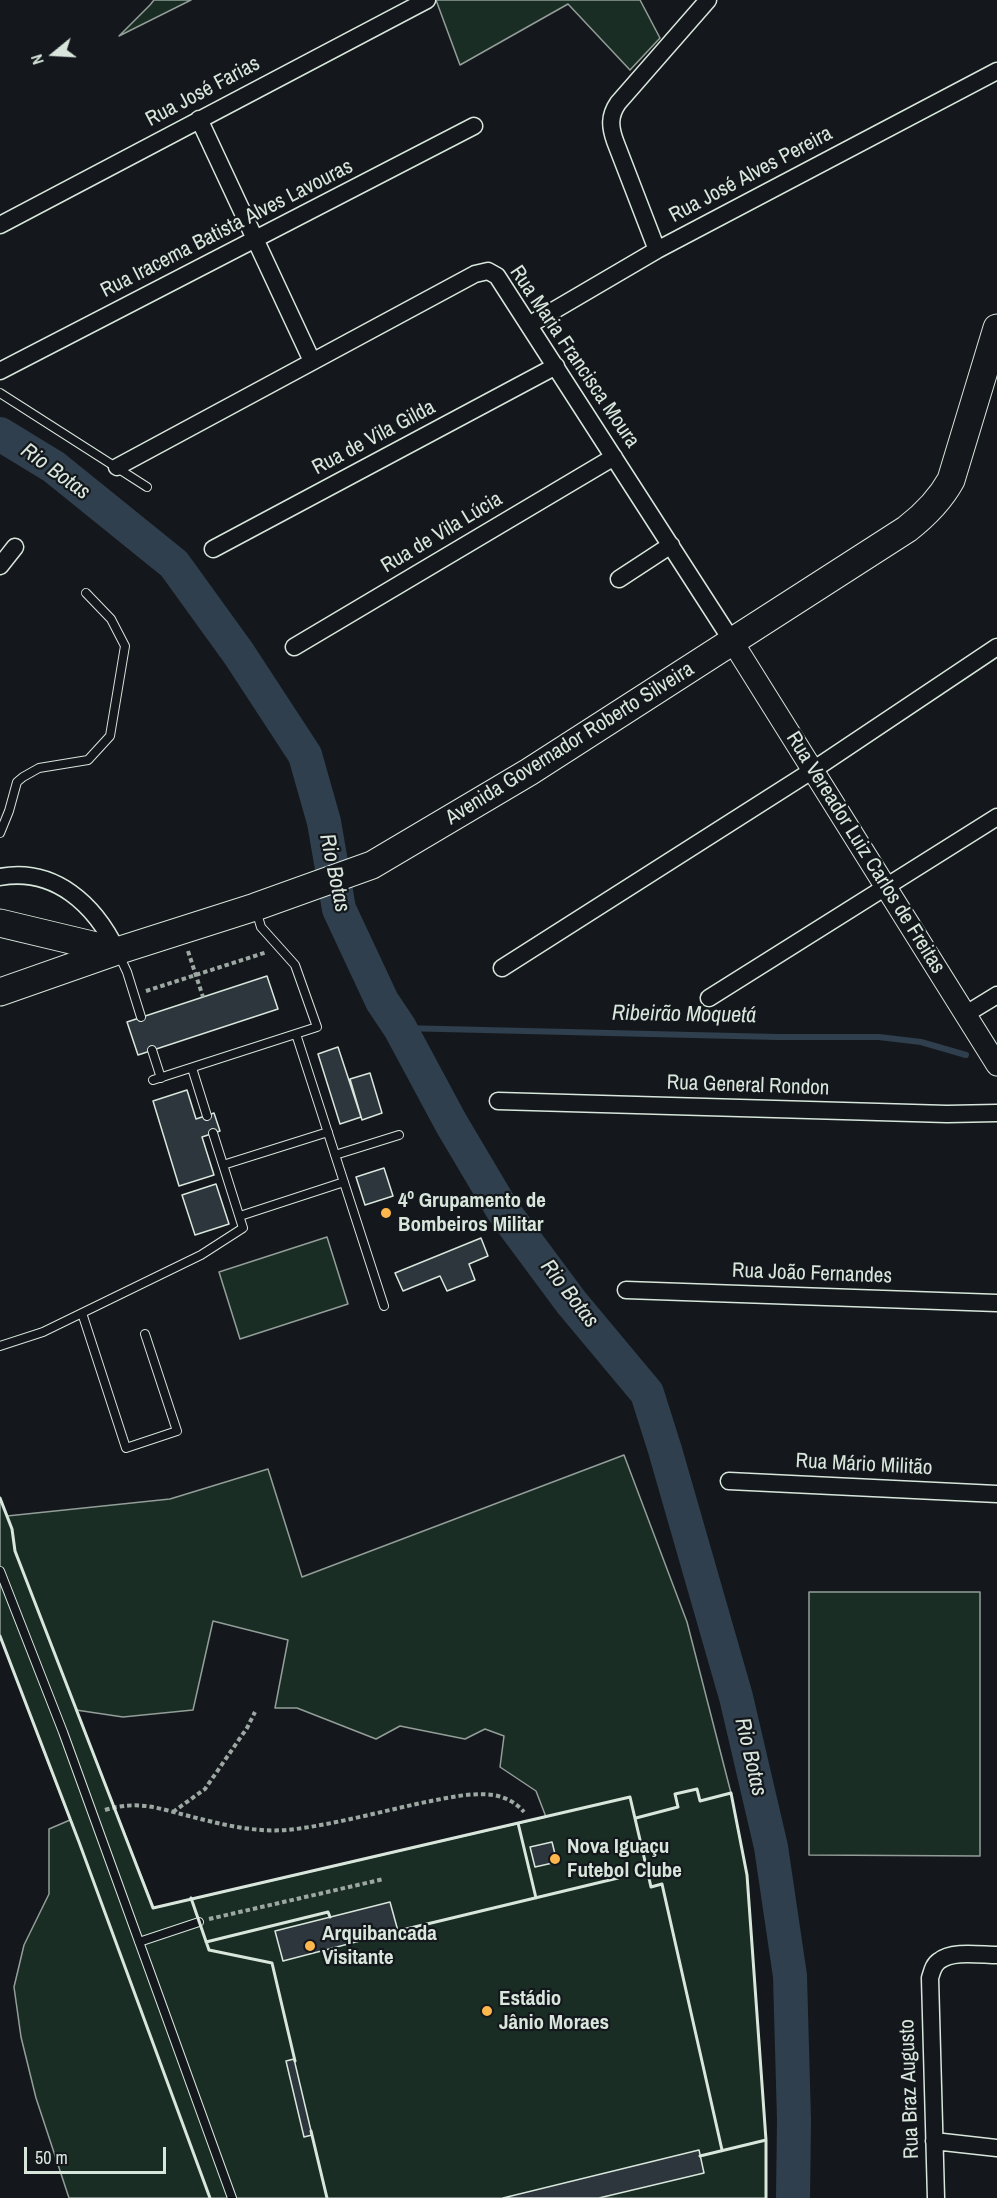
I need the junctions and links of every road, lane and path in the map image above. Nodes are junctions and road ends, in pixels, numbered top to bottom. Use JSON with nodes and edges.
{"nodes":[{"id":1,"x":427,"y":0,"type":"edge"},
{"id":2,"x":708,"y":0,"type":"edge"},
{"id":3,"x":997,"y":71,"type":"edge"},
{"id":4,"x":199,"y":119,"type":"junction"},
{"id":5,"x":474,"y":126,"type":"dead end"},
{"id":6,"x":0,"y":225,"type":"edge"},
{"id":7,"x":255,"y":240,"type":"junction"},
{"id":8,"x":657,"y":250,"type":"junction"},
{"id":9,"x":529,"y":325,"type":"junction"},
{"id":10,"x":997,"y":328,"type":"edge"},
{"id":11,"x":312,"y":361,"type":"junction"},
{"id":12,"x":556,"y":366,"type":"junction"},
{"id":13,"x":0,"y":371,"type":"edge"},
{"id":14,"x":0,"y":393,"type":"edge"},
{"id":15,"x":614,"y":457,"type":"junction"},
{"id":16,"x":117,"y":467,"type":"junction"},
{"id":17,"x":147,"y":487,"type":"dead end"},
{"id":18,"x":671,"y":545,"type":"junction"},
{"id":19,"x":15,"y":547,"type":"dead end"},
{"id":20,"x":213,"y":549,"type":"dead end"},
{"id":21,"x":0,"y":566,"type":"edge"},
{"id":22,"x":619,"y":579,"type":"dead end"},
{"id":23,"x":86,"y":593,"type":"dead end"},
{"id":24,"x":732,"y":641,"type":"junction"},
{"id":25,"x":294,"y":647,"type":"dead end"},
{"id":26,"x":997,"y":647,"type":"edge"},
{"id":27,"x":813,"y":770,"type":"junction"},
{"id":28,"x":997,"y":817,"type":"edge"},
{"id":29,"x":0,"y":832,"type":"edge"},
{"id":30,"x":0,"y":877,"type":"edge"},
{"id":31,"x":886,"y":888,"type":"junction"},
{"id":32,"x":255,"y":907,"type":"junction"},
{"id":33,"x":0,"y":923,"type":"edge"},
{"id":34,"x":181,"y":930,"type":"junction"},
{"id":35,"x":41,"y":933,"type":"junction"},
{"id":36,"x":280,"y":948,"type":"junction"},
{"id":37,"x":117,"y":951,"type":"junction"},
{"id":38,"x":502,"y":968,"type":"dead end"},
{"id":39,"x":196,"y":975,"type":"junction"},
{"id":40,"x":34,"y":980,"type":"junction"},
{"id":41,"x":0,"y":992,"type":"edge"},
{"id":42,"x":134,"y":995,"type":"junction"},
{"id":43,"x":997,"y":995,"type":"edge"},
{"id":44,"x":202,"y":997,"type":"dead end"},
{"id":45,"x":710,"y":998,"type":"dead end"},
{"id":46,"x":966,"y":1014,"type":"junction"},
{"id":47,"x":141,"y":1017,"type":"dead end"},
{"id":48,"x":296,"y":1034,"type":"junction"},
{"id":49,"x":152,"y":1050,"type":"dead end"},
{"id":50,"x":997,"y":1065,"type":"edge"},
{"id":51,"x":192,"y":1068,"type":"junction"},
{"id":52,"x":498,"y":1101,"type":"dead end"},
{"id":53,"x":997,"y":1113,"type":"edge"},
{"id":54,"x":207,"y":1116,"type":"dead end"},
{"id":55,"x":328,"y":1132,"type":"junction"},
{"id":56,"x":213,"y":1133,"type":"dead end"},
{"id":57,"x":399,"y":1135,"type":"dead end"},
{"id":58,"x":335,"y":1155,"type":"junction"},
{"id":59,"x":223,"y":1165,"type":"junction"},
{"id":60,"x":344,"y":1182,"type":"junction"},
{"id":61,"x":240,"y":1216,"type":"junction"},
{"id":62,"x":626,"y":1290,"type":"dead end"},
{"id":63,"x":997,"y":1303,"type":"edge"},
{"id":64,"x":384,"y":1305,"type":"dead end"},
{"id":65,"x":82,"y":1313,"type":"junction"},
{"id":66,"x":145,"y":1334,"type":"dead end"},
{"id":67,"x":0,"y":1346,"type":"edge"},
{"id":68,"x":729,"y":1481,"type":"dead end"},
{"id":69,"x":997,"y":1494,"type":"edge"},
{"id":70,"x":0,"y":1571,"type":"edge"},
{"id":71,"x":255,"y":1712,"type":"dead end"},
{"id":72,"x":172,"y":1812,"type":"junction"},
{"id":73,"x":524,"y":1812,"type":"dead end"},
{"id":74,"x":92,"y":1814,"type":"junction"},
{"id":75,"x":384,"y":1879,"type":"dead end"},
{"id":76,"x":199,"y":1922,"type":"joint"},
{"id":77,"x":139,"y":1942,"type":"junction"},
{"id":78,"x":997,"y":1955,"type":"edge"},
{"id":79,"x":934,"y":2141,"type":"junction"},
{"id":80,"x":997,"y":2148,"type":"edge"},
{"id":81,"x":232,"y":2198,"type":"edge"},
{"id":82,"x":936,"y":2198,"type":"edge"}],
"edges":[{"from":1,"to":4,"type":"street","name":"Rua José Farias"},
{"from":2,"to":8,"type":"street"},
{"from":3,"to":8,"type":"street","name":"Rua José Alves Pereira"},
{"from":4,"to":6,"type":"street","name":"Rua José Farias"},
{"from":4,"to":7,"type":"street"},
{"from":5,"to":7,"type":"street","name":"Rua Iracema Batista Alves Lavouras"},
{"from":7,"to":11,"type":"street"},
{"from":7,"to":13,"type":"street","name":"Rua Iracema Batista Alves Lavouras"},
{"from":8,"to":9,"type":"street","name":"Rua José Alves Pereira"},
{"from":9,"to":11,"type":"street","name":"Rua Maria Francisca Moura"},
{"from":9,"to":12,"type":"street","name":"Rua Maria Francisca Moura"},
{"from":10,"to":24,"type":"main road","name":"Avenida Governador Roberto Silveira"},
{"from":11,"to":16,"type":"street","name":"Rua Maria Francisca Moura"},
{"from":12,"to":15,"type":"street","name":"Rua Maria Francisca Moura"},
{"from":12,"to":20,"type":"street","name":"Rua de Vila Gilda"},
{"from":14,"to":16,"type":"lane"},
{"from":15,"to":18,"type":"street","name":"Rua Maria Francisca Moura"},
{"from":15,"to":25,"type":"street","name":"Rua de Vila Lúcia"},
{"from":16,"to":17,"type":"lane"},
{"from":18,"to":22,"type":"street"},
{"from":18,"to":24,"type":"street","name":"Rua Maria Francisca Moura"},
{"from":19,"to":21,"type":"street"},
{"from":23,"to":29,"type":"lane"},
{"from":24,"to":27,"type":"street","name":"Rua Vereador Luiz Carlos de Freitas"},
{"from":24,"to":32,"type":"main road","name":"Avenida Governador Roberto Silveira"},
{"from":26,"to":27,"type":"street"},
{"from":27,"to":31,"type":"street","name":"Rua Vereador Luiz Carlos de Freitas"},
{"from":27,"to":38,"type":"street"},
{"from":28,"to":31,"type":"street"},
{"from":30,"to":37,"type":"street"},
{"from":31,"to":45,"type":"street"},
{"from":31,"to":46,"type":"street","name":"Rua Vereador Luiz Carlos de Freitas"},
{"from":32,"to":34,"type":"main road","name":"Avenida Governador Roberto Silveira"},
{"from":32,"to":36,"type":"lane"},
{"from":33,"to":35,"type":"main road"},
{"from":34,"to":37,"type":"main road","name":"Avenida Governador Roberto Silveira"},
{"from":34,"to":39,"type":"path"},
{"from":35,"to":37,"type":"main road"},
{"from":35,"to":40,"type":"main road"},
{"from":36,"to":39,"type":"path"},
{"from":36,"to":48,"type":"lane"},
{"from":37,"to":40,"type":"main road","name":"Avenida Governador Roberto Silveira"},
{"from":37,"to":42,"type":"lane"},
{"from":39,"to":42,"type":"path"},
{"from":39,"to":44,"type":"path"},
{"from":40,"to":41,"type":"main road","name":"Avenida Governador Roberto Silveira"},
{"from":42,"to":47,"type":"lane"},
{"from":43,"to":46,"type":"street"},
{"from":46,"to":50,"type":"street","name":"Rua Vereador Luiz Carlos de Freitas"},
{"from":48,"to":51,"type":"lane"},
{"from":48,"to":55,"type":"lane"},
{"from":49,"to":51,"type":"lane"},
{"from":51,"to":54,"type":"lane"},
{"from":52,"to":53,"type":"street","name":"Rua General Rondon"},
{"from":55,"to":58,"type":"lane"},
{"from":55,"to":59,"type":"lane"},
{"from":56,"to":59,"type":"lane"},
{"from":57,"to":58,"type":"lane"},
{"from":58,"to":60,"type":"lane"},
{"from":59,"to":61,"type":"lane"},
{"from":60,"to":61,"type":"lane"},
{"from":60,"to":64,"type":"lane"},
{"from":61,"to":65,"type":"lane"},
{"from":62,"to":63,"type":"street","name":"Rua João Fernandes"},
{"from":65,"to":66,"type":"lane"},
{"from":65,"to":67,"type":"lane"},
{"from":68,"to":69,"type":"street","name":"Rua Mário Militão"},
{"from":70,"to":74,"type":"lane"},
{"from":71,"to":72,"type":"path"},
{"from":72,"to":73,"type":"path"},
{"from":72,"to":74,"type":"path"},
{"from":74,"to":77,"type":"lane"},
{"from":75,"to":76,"type":"path"},
{"from":76,"to":77,"type":"lane"},
{"from":77,"to":81,"type":"lane"},
{"from":78,"to":79,"type":"street","name":"Rua Braz Augusto"},
{"from":79,"to":80,"type":"street"},
{"from":79,"to":82,"type":"street","name":"Rua Braz Augusto"}]}
